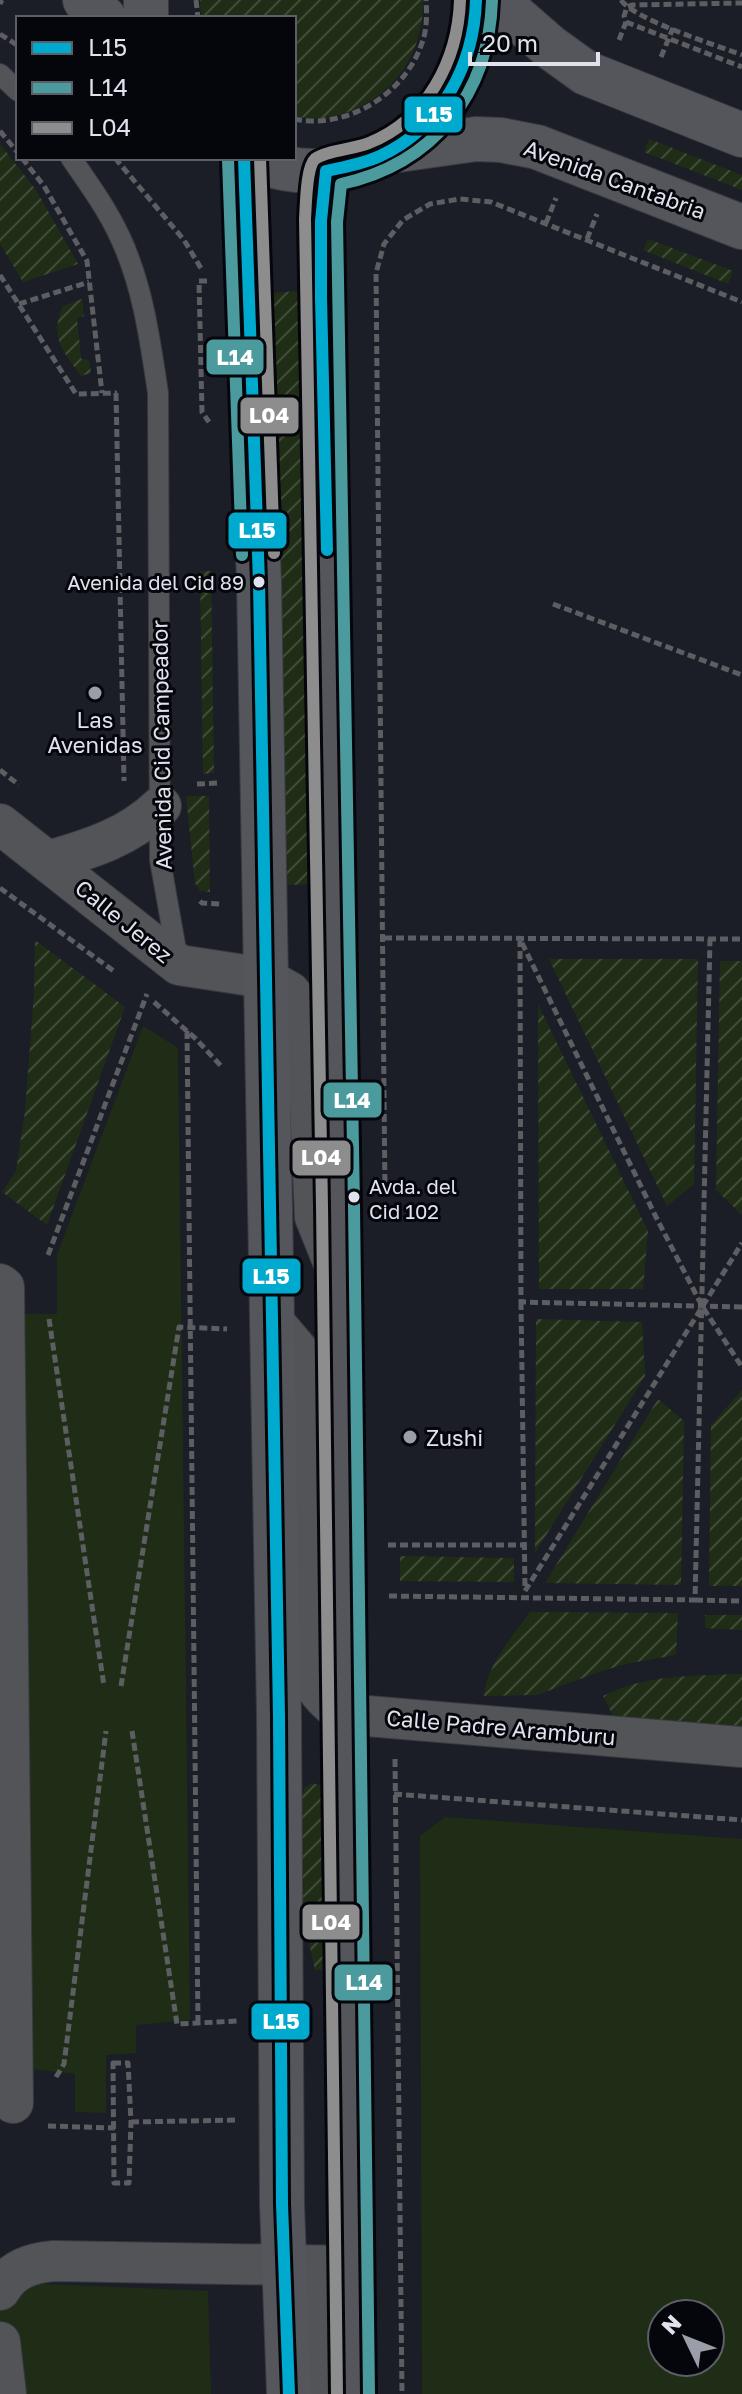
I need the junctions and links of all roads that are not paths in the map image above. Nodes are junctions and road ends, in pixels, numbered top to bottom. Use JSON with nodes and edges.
{"nodes":[{"id":1,"x":85,"y":0,"type":"edge"},
{"id":2,"x":476,"y":0,"type":"edge"},
{"id":3,"x":496,"y":0,"type":"edge"},
{"id":4,"x":102,"y":16,"type":"edge"},
{"id":5,"x":0,"y":74,"type":"edge"},
{"id":6,"x":16,"y":89,"type":"edge"},
{"id":7,"x":742,"y":135,"type":"edge"},
{"id":8,"x":391,"y":151,"type":"junction"},
{"id":9,"x":72,"y":160,"type":"edge"},
{"id":10,"x":244,"y":160,"type":"edge"},
{"id":11,"x":251,"y":160,"type":"edge"},
{"id":12,"x":326,"y":171,"type":"junction"},
{"id":13,"x":742,"y":227,"type":"edge"},
{"id":14,"x":161,"y":806,"type":"junction"},
{"id":15,"x":0,"y":824,"type":"edge"},
{"id":16,"x":48,"y":861,"type":"junction"},
{"id":17,"x":179,"y":965,"type":"junction"},
{"id":18,"x":265,"y":978,"type":"junction"},
{"id":19,"x":339,"y":1277,"type":"junction"},
{"id":20,"x":0,"y":1284,"type":"edge"},
{"id":21,"x":272,"y":1320,"type":"junction"},
{"id":22,"x":343,"y":1714,"type":"junction"},
{"id":23,"x":742,"y":1747,"type":"edge"},
{"id":24,"x":33,"y":2106,"type":"road end"},
{"id":25,"x":284,"y":2264,"type":"junction"},
{"id":26,"x":352,"y":2266,"type":"junction"},
{"id":27,"x":0,"y":2290,"type":"edge"},
{"id":28,"x":0,"y":2342,"type":"edge"},
{"id":29,"x":6,"y":2394,"type":"edge"},
{"id":30,"x":289,"y":2394,"type":"edge"},
{"id":31,"x":315,"y":2394,"type":"edge"},
{"id":32,"x":353,"y":2394,"type":"edge"}],
"edges":[{"from":1,"to":4,"type":"main road"},
{"from":2,"to":8,"type":"main road"},
{"from":3,"to":7,"type":"main road"},
{"from":5,"to":6,"type":"lane"},
{"from":8,"to":12,"type":"main road"},
{"from":8,"to":13,"type":"main road","name":"Avenida Cantabria"},
{"from":9,"to":14,"type":"lane","name":"Avenida Cid Campeador"},
{"from":10,"to":18,"type":"main road"},
{"from":11,"to":12,"type":"main road"},
{"from":12,"to":19,"type":"main road"},
{"from":14,"to":16,"type":"street","name":"Calle Jerez"},
{"from":14,"to":17,"type":"lane","name":"Avenida Cid Campeador"},
{"from":15,"to":16,"type":"street","name":"Calle Jerez"},
{"from":16,"to":17,"type":"street","name":"Calle Jerez"},
{"from":17,"to":18,"type":"street","name":"Calle Jerez"},
{"from":18,"to":19,"type":"street","name":"Calle Jerez"},
{"from":18,"to":21,"type":"main road"},
{"from":19,"to":22,"type":"main road"},
{"from":20,"to":24,"type":"street"},
{"from":21,"to":22,"type":"street"},
{"from":21,"to":25,"type":"main road"},
{"from":22,"to":23,"type":"street","name":"Calle Padre Aramburu"},
{"from":22,"to":26,"type":"main road"},
{"from":25,"to":26,"type":"street"},
{"from":25,"to":27,"type":"street"},
{"from":25,"to":30,"type":"main road"},
{"from":25,"to":31,"type":"street"},
{"from":26,"to":32,"type":"main road"},
{"from":28,"to":29,"type":"street"}]}
